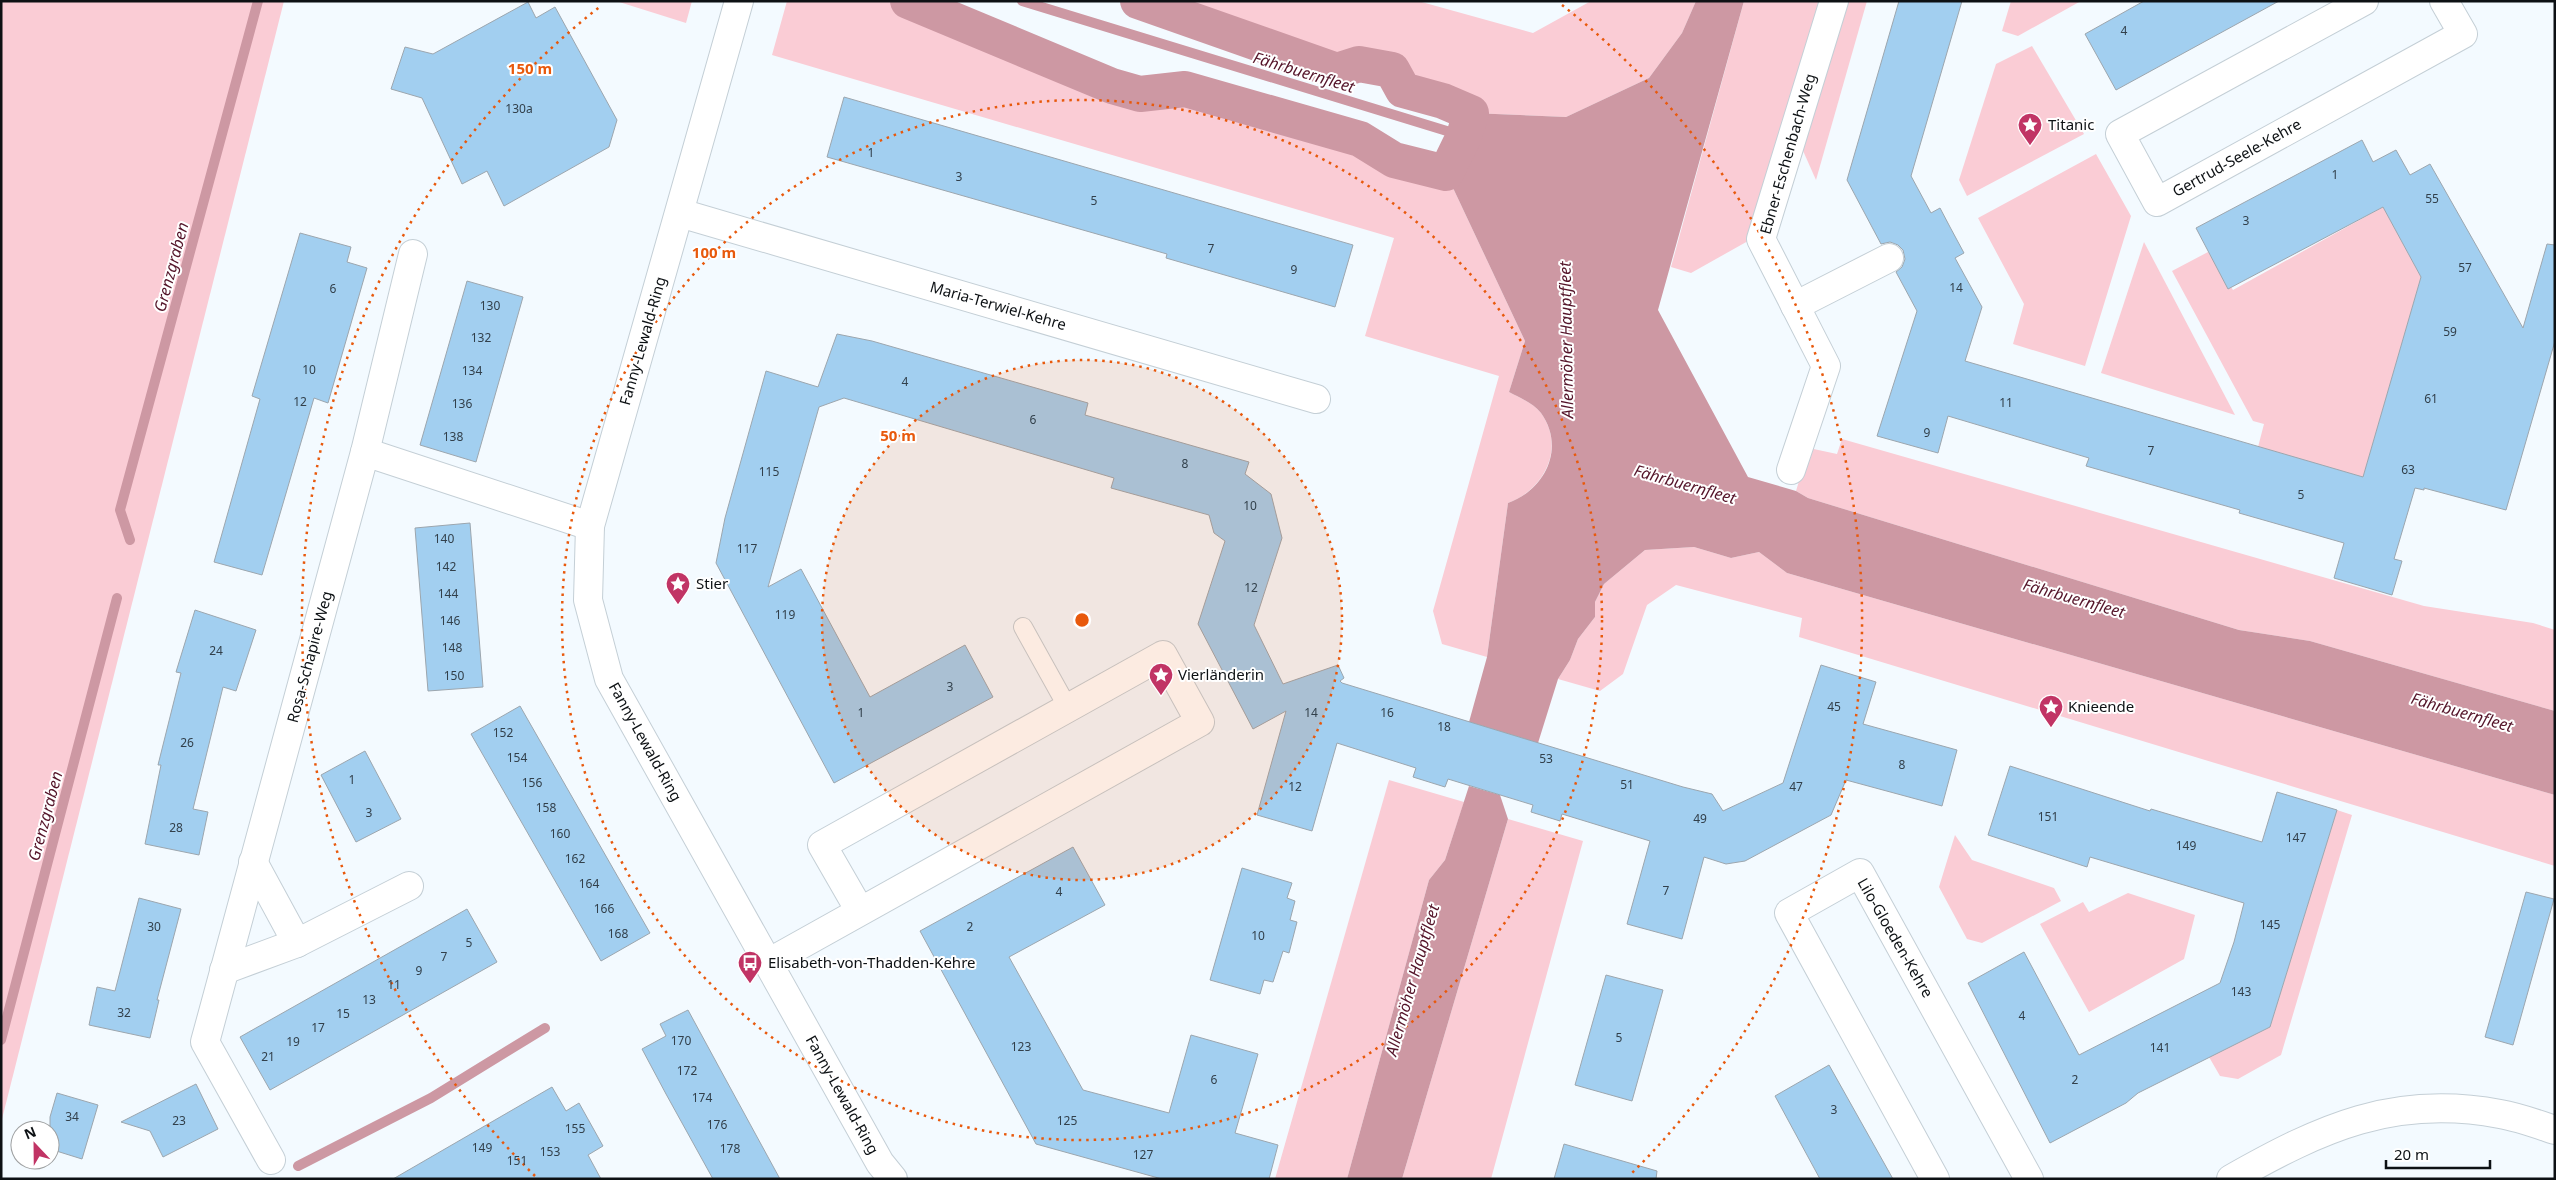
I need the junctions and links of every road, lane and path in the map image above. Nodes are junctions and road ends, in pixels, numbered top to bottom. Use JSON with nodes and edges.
{"nodes":[{"id":1,"x":739,"y":1,"type":"edge"},
{"id":2,"x":1834,"y":1,"type":"edge"},
{"id":3,"x":2364,"y":1,"type":"edge"},
{"id":4,"x":2444,"y":1,"type":"edge"},
{"id":5,"x":680,"y":213,"type":"junction"},
{"id":6,"x":413,"y":254,"type":"dead end"},
{"id":7,"x":1889,"y":258,"type":"dead end"},
{"id":8,"x":1795,"y":306,"type":"junction"},
{"id":9,"x":1316,"y":399,"type":"dead end"},
{"id":10,"x":365,"y":452,"type":"junction"},
{"id":11,"x":1791,"y":470,"type":"dead end"},
{"id":12,"x":590,"y":526,"type":"junction"},
{"id":13,"x":1023,"y":627,"type":"dead end"},
{"id":14,"x":1068,"y":708,"type":"junction"},
{"id":15,"x":253,"y":862,"type":"junction"},
{"id":16,"x":409,"y":886,"type":"dead end"},
{"id":17,"x":860,"y":911,"type":"junction"},
{"id":18,"x":296,"y":944,"type":"junction"},
{"id":19,"x":768,"y":963,"type":"junction"},
{"id":20,"x":224,"y":970,"type":"junction"},
{"id":21,"x":2555,"y":1130,"type":"edge"},
{"id":22,"x":271,"y":1160,"type":"dead end"},
{"id":23,"x":893,"y":1179,"type":"edge"},
{"id":24,"x":1934,"y":1179,"type":"edge"},
{"id":25,"x":2029,"y":1179,"type":"edge"},
{"id":26,"x":2231,"y":1179,"type":"edge"}],
"edges":[{"from":1,"to":5,"type":"street","name":"Fanny-Lewald-Ring"},
{"from":2,"to":8,"type":"street","name":"Ebner-Eschenbach-Weg"},
{"from":3,"to":4,"type":"street","name":"Gertrud-Seele-Kehre"},
{"from":5,"to":9,"type":"street","name":"Maria-Terwiel-Kehre"},
{"from":5,"to":12,"type":"street","name":"Fanny-Lewald-Ring"},
{"from":6,"to":10,"type":"street","name":"Rosa-Schapire-Weg"},
{"from":7,"to":8,"type":"street"},
{"from":8,"to":11,"type":"street","name":"Ebner-Eschenbach-Weg"},
{"from":10,"to":12,"type":"street"},
{"from":10,"to":15,"type":"street","name":"Rosa-Schapire-Weg"},
{"from":12,"to":19,"type":"street","name":"Fanny-Lewald-Ring"},
{"from":13,"to":14,"type":"lane"},
{"from":14,"to":17,"type":"street"},
{"from":14,"to":17,"type":"street"},
{"from":15,"to":18,"type":"street"},
{"from":15,"to":20,"type":"street","name":"Rosa-Schapire-Weg"},
{"from":16,"to":18,"type":"street"},
{"from":17,"to":19,"type":"street"},
{"from":18,"to":20,"type":"street"},
{"from":19,"to":23,"type":"street","name":"Fanny-Lewald-Ring"},
{"from":20,"to":22,"type":"street","name":"Rosa-Schapire-Weg"},
{"from":21,"to":26,"type":"street"},
{"from":24,"to":25,"type":"street","name":"Lilo-Gloeden-Kehre"}]}
